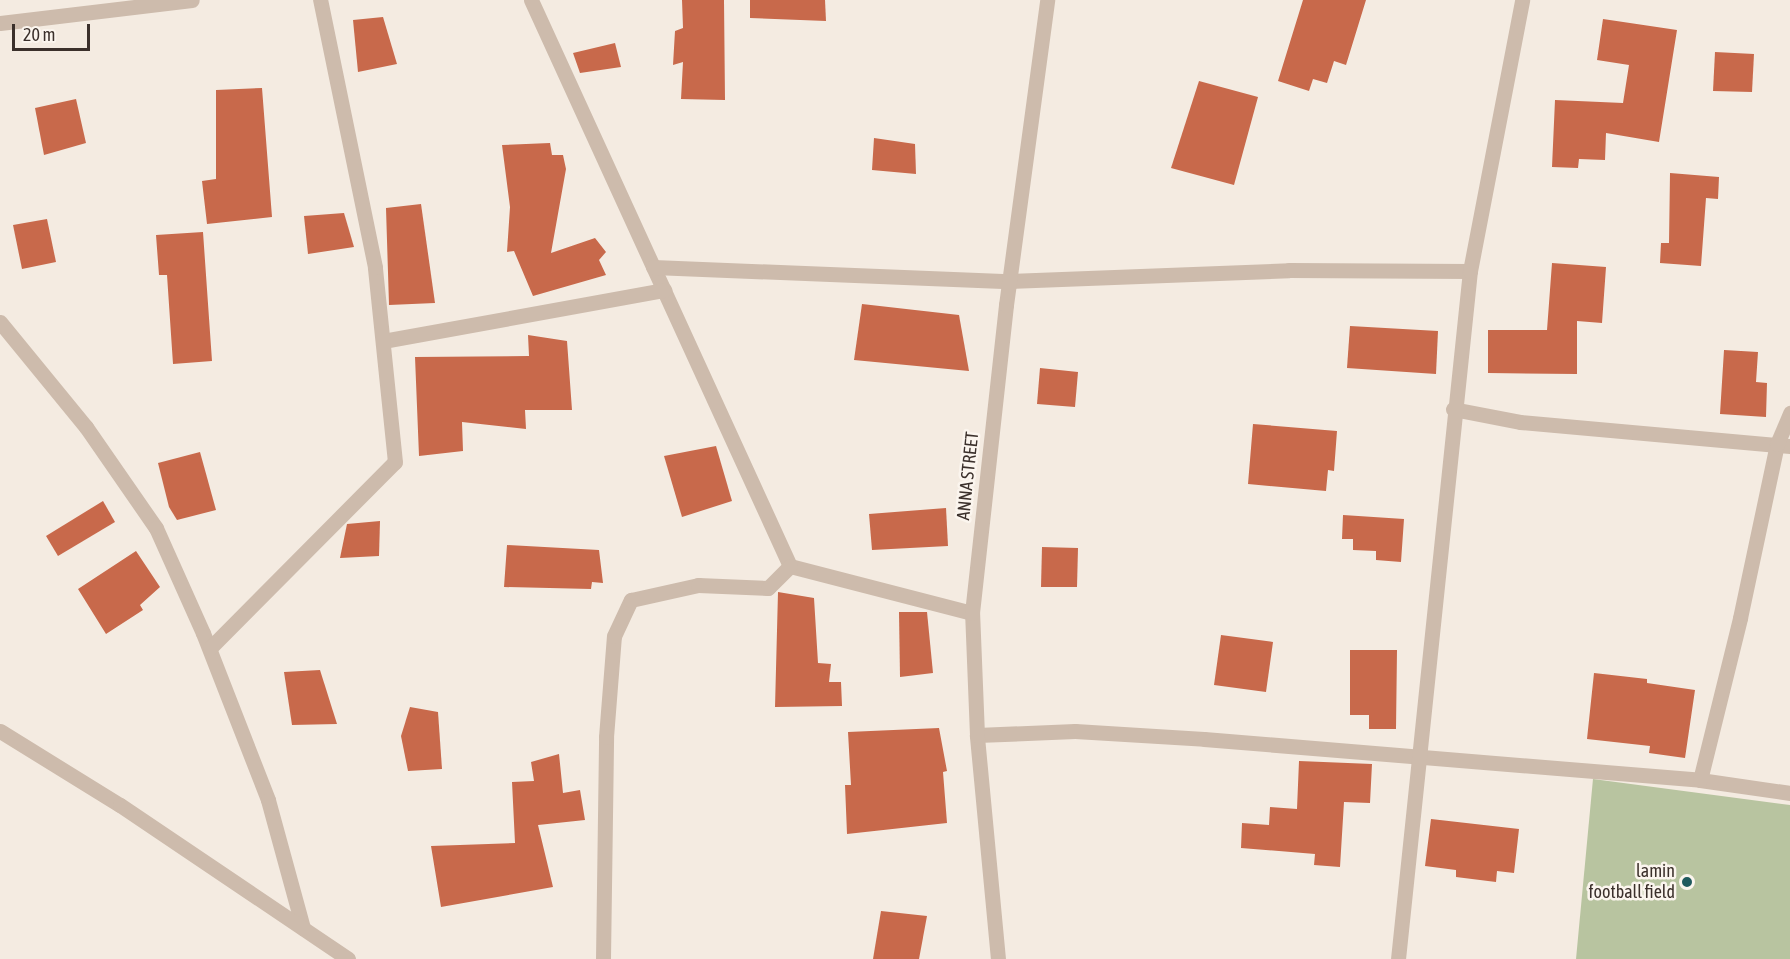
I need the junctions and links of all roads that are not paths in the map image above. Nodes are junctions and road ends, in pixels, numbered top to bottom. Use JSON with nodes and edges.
{"nodes":[{"id":1,"x":192,"y":0,"type":"edge"},
{"id":2,"x":320,"y":0,"type":"edge"},
{"id":3,"x":531,"y":0,"type":"edge"},
{"id":4,"x":1047,"y":0,"type":"edge"},
{"id":5,"x":1522,"y":0,"type":"edge"},
{"id":6,"x":0,"y":23,"type":"edge"},
{"id":7,"x":653,"y":267,"type":"junction"},
{"id":8,"x":1470,"y":271,"type":"junction"},
{"id":9,"x":1009,"y":281,"type":"junction"},
{"id":10,"x":664,"y":290,"type":"junction"},
{"id":11,"x":0,"y":322,"type":"edge"},
{"id":12,"x":383,"y":341,"type":"junction"},
{"id":13,"x":1453,"y":409,"type":"junction"},
{"id":14,"x":1790,"y":413,"type":"edge"},
{"id":15,"x":1783,"y":445,"type":"edge"},
{"id":16,"x":790,"y":566,"type":"junction"},
{"id":17,"x":972,"y":613,"type":"junction"},
{"id":18,"x":210,"y":648,"type":"junction"},
{"id":19,"x":0,"y":731,"type":"edge"},
{"id":20,"x":977,"y":735,"type":"junction"},
{"id":21,"x":1421,"y":759,"type":"junction"},
{"id":22,"x":1700,"y":780,"type":"junction"},
{"id":23,"x":1790,"y":793,"type":"edge"},
{"id":24,"x":303,"y":928,"type":"junction"},
{"id":25,"x":348,"y":959,"type":"edge"},
{"id":26,"x":603,"y":959,"type":"edge"},
{"id":27,"x":998,"y":959,"type":"edge"},
{"id":28,"x":1398,"y":959,"type":"edge"}],
"edges":[{"from":1,"to":6,"type":"street"},
{"from":2,"to":12,"type":"street"},
{"from":3,"to":7,"type":"street"},
{"from":4,"to":9,"type":"street","name":"ANNA STREET"},
{"from":5,"to":8,"type":"street"},
{"from":7,"to":9,"type":"street"},
{"from":7,"to":10,"type":"street"},
{"from":8,"to":9,"type":"street"},
{"from":8,"to":13,"type":"street"},
{"from":9,"to":17,"type":"street","name":"ANNA STREET"},
{"from":10,"to":12,"type":"street"},
{"from":10,"to":16,"type":"street"},
{"from":11,"to":18,"type":"street"},
{"from":12,"to":18,"type":"street"},
{"from":13,"to":15,"type":"street"},
{"from":13,"to":21,"type":"street"},
{"from":14,"to":15,"type":"street"},
{"from":15,"to":22,"type":"street"},
{"from":16,"to":17,"type":"street"},
{"from":16,"to":26,"type":"street"},
{"from":17,"to":20,"type":"street","name":"ANNA STREET"},
{"from":18,"to":24,"type":"street"},
{"from":19,"to":24,"type":"street"},
{"from":20,"to":21,"type":"street"},
{"from":20,"to":27,"type":"street","name":"ANNA STREET"},
{"from":21,"to":22,"type":"street"},
{"from":21,"to":28,"type":"street"},
{"from":22,"to":23,"type":"street"},
{"from":24,"to":25,"type":"street"}]}
